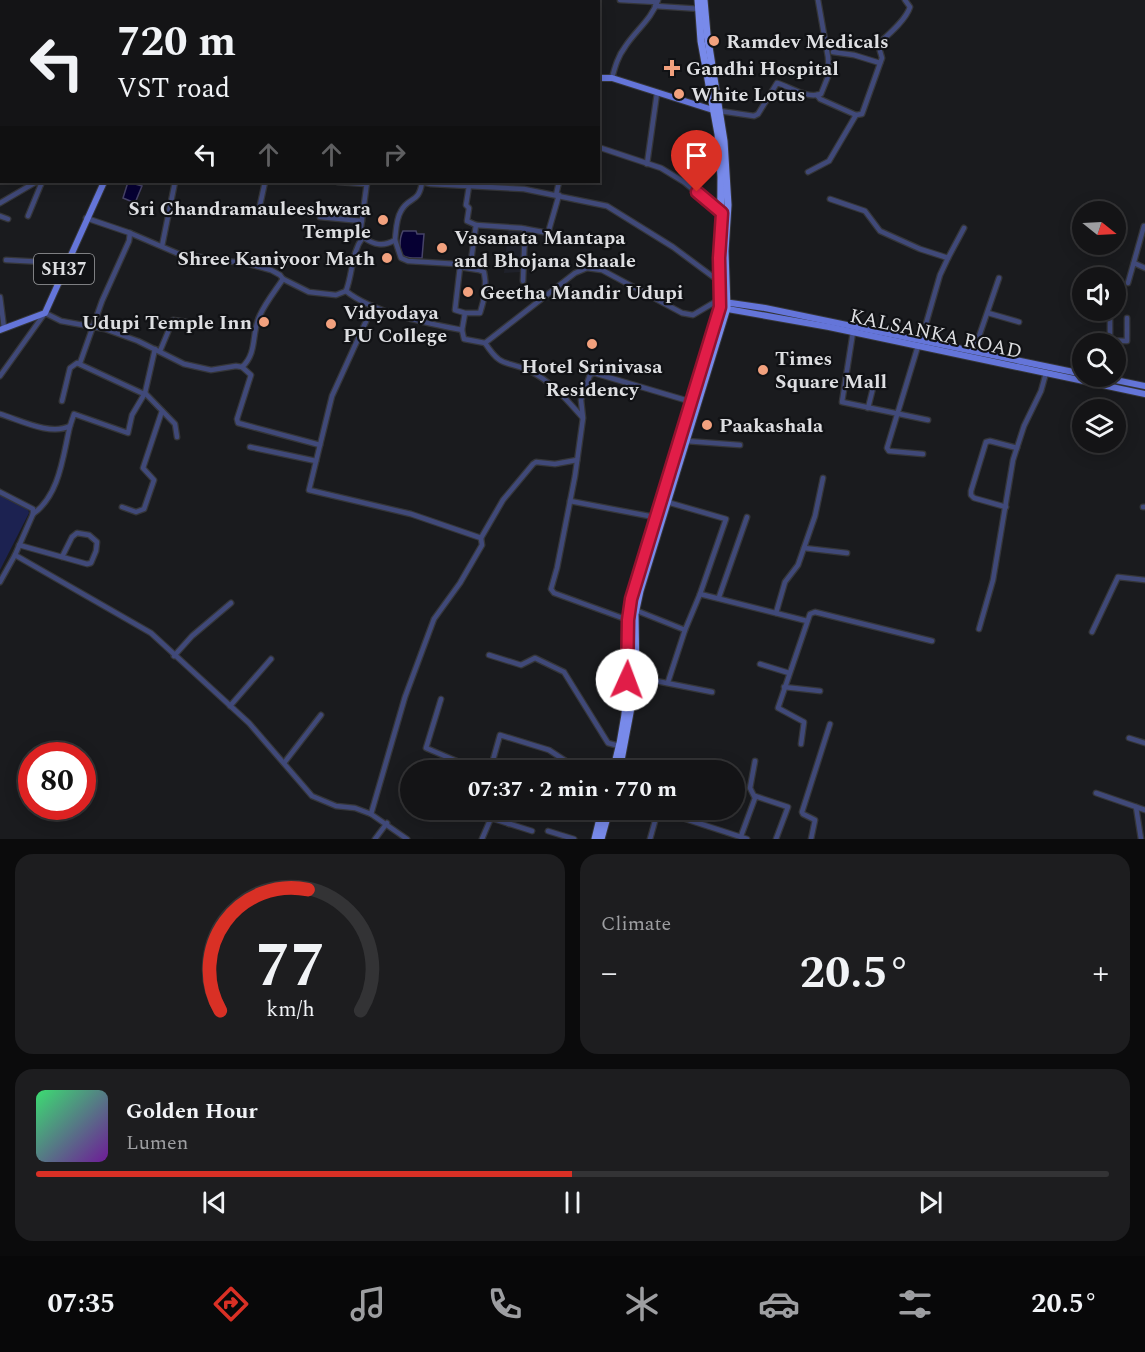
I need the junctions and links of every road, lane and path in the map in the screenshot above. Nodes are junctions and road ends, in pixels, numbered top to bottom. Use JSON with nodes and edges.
{"nodes":[{"id":1,"x":620,"y":0,"type":"edge"},
{"id":2,"x":698,"y":0,"type":"edge"},
{"id":3,"x":704,"y":0,"type":"edge"},
{"id":4,"x":818,"y":0,"type":"edge"},
{"id":5,"x":905,"y":0,"type":"edge"},
{"id":6,"x":657,"y":3,"type":"edge"},
{"id":7,"x":701,"y":9,"type":"junction"},
{"id":8,"x":833,"y":52,"type":"dead end"},
{"id":9,"x":880,"y":63,"type":"junction"},
{"id":10,"x":600,"y":78,"type":"edge"},
{"id":11,"x":612,"y":78,"type":"junction"},
{"id":12,"x":657,"y":93,"type":"junction"},
{"id":13,"x":817,"y":95,"type":"junction"},
{"id":14,"x":717,"y":110,"type":"junction"},
{"id":15,"x":856,"y":115,"type":"junction"},
{"id":16,"x":600,"y":148,"type":"edge"},
{"id":17,"x":647,"y":164,"type":"junction"},
{"id":18,"x":808,"y":172,"type":"dead end"},
{"id":19,"x":34,"y":183,"type":"edge"},
{"id":20,"x":42,"y":183,"type":"edge"},
{"id":21,"x":104,"y":183,"type":"edge"},
{"id":22,"x":175,"y":183,"type":"edge"},
{"id":23,"x":265,"y":183,"type":"edge"},
{"id":24,"x":367,"y":183,"type":"edge"},
{"id":25,"x":422,"y":183,"type":"edge"},
{"id":26,"x":438,"y":183,"type":"edge"},
{"id":27,"x":559,"y":183,"type":"edge"},
{"id":28,"x":470,"y":185,"type":"edge"},
{"id":29,"x":557,"y":195,"type":"junction"},
{"id":30,"x":830,"y":199,"type":"dead end"},
{"id":31,"x":0,"y":203,"type":"edge"},
{"id":32,"x":722,"y":213,"type":"junction"},
{"id":33,"x":258,"y":214,"type":"dead end"},
{"id":34,"x":0,"y":216,"type":"edge"},
{"id":35,"x":28,"y":216,"type":"dead end"},
{"id":36,"x":86,"y":218,"type":"junction"},
{"id":37,"x":320,"y":218,"type":"dead end"},
{"id":38,"x":9,"y":219,"type":"dead end"},
{"id":39,"x":362,"y":221,"type":"junction"},
{"id":40,"x":1144,"y":226,"type":"edge"},
{"id":41,"x":476,"y":227,"type":"junction"},
{"id":42,"x":964,"y":228,"type":"dead end"},
{"id":43,"x":525,"y":229,"type":"junction"},
{"id":44,"x":130,"y":233,"type":"junction"},
{"id":45,"x":363,"y":237,"type":"junction"},
{"id":46,"x":395,"y":240,"type":"junction"},
{"id":47,"x":162,"y":246,"type":"junction"},
{"id":48,"x":948,"y":258,"type":"junction"},
{"id":49,"x":6,"y":260,"type":"dead end"},
{"id":50,"x":67,"y":263,"type":"junction"},
{"id":51,"x":1134,"y":263,"type":"junction"},
{"id":52,"x":457,"y":264,"type":"dead end"},
{"id":53,"x":470,"y":268,"type":"junction"},
{"id":54,"x":1145,"y":268,"type":"edge"},
{"id":55,"x":999,"y":278,"type":"dead end"},
{"id":56,"x":283,"y":279,"type":"junction"},
{"id":57,"x":523,"y":281,"type":"dead end"},
{"id":58,"x":720,"y":282,"type":"junction"},
{"id":59,"x":1128,"y":283,"type":"dead end"},
{"id":60,"x":346,"y":291,"type":"junction"},
{"id":61,"x":0,"y":297,"type":"edge"},
{"id":62,"x":723,"y":304,"type":"junction"},
{"id":63,"x":373,"y":306,"type":"junction"},
{"id":64,"x":45,"y":313,"type":"junction"},
{"id":65,"x":465,"y":313,"type":"junction"},
{"id":66,"x":988,"y":313,"type":"junction"},
{"id":67,"x":1127,"y":318,"type":"dead end"},
{"id":68,"x":1019,"y":322,"type":"dead end"},
{"id":69,"x":195,"y":323,"type":"dead end"},
{"id":70,"x":93,"y":327,"type":"junction"},
{"id":71,"x":2,"y":329,"type":"edge"},
{"id":72,"x":462,"y":330,"type":"junction"},
{"id":73,"x":853,"y":332,"type":"junction"},
{"id":74,"x":1126,"y":341,"type":"edge"},
{"id":75,"x":485,"y":343,"type":"junction"},
{"id":76,"x":920,"y":343,"type":"junction"},
{"id":77,"x":157,"y":350,"type":"junction"},
{"id":78,"x":974,"y":351,"type":"junction"},
{"id":79,"x":81,"y":363,"type":"junction"},
{"id":80,"x":242,"y":367,"type":"junction"},
{"id":81,"x":1072,"y":372,"type":"edge"},
{"id":82,"x":1046,"y":373,"type":"junction"},
{"id":83,"x":0,"y":376,"type":"edge"},
{"id":84,"x":1126,"y":382,"type":"edge"},
{"id":85,"x":1145,"y":386,"type":"edge"},
{"id":86,"x":873,"y":388,"type":"dead end"},
{"id":87,"x":144,"y":394,"type":"junction"},
{"id":88,"x":1145,"y":394,"type":"edge"},
{"id":89,"x":62,"y":401,"type":"dead end"},
{"id":90,"x":692,"y":402,"type":"junction"},
{"id":91,"x":868,"y":408,"type":"junction"},
{"id":92,"x":162,"y":411,"type":"junction"},
{"id":93,"x":0,"y":414,"type":"edge"},
{"id":94,"x":898,"y":415,"type":"junction"},
{"id":95,"x":583,"y":418,"type":"junction"},
{"id":96,"x":928,"y":420,"type":"dead end"},
{"id":97,"x":70,"y":426,"type":"junction"},
{"id":98,"x":177,"y":437,"type":"dead end"},
{"id":99,"x":686,"y":441,"type":"junction"},
{"id":100,"x":320,"y":445,"type":"junction"},
{"id":101,"x":740,"y":445,"type":"dead end"},
{"id":102,"x":250,"y":447,"type":"dead end"},
{"id":103,"x":1017,"y":448,"type":"junction"},
{"id":104,"x":923,"y":454,"type":"dead end"},
{"id":105,"x":577,"y":460,"type":"junction"},
{"id":106,"x":316,"y":461,"type":"junction"},
{"id":107,"x":823,"y":478,"type":"dead end"},
{"id":108,"x":0,"y":492,"type":"edge"},
{"id":109,"x":570,"y":501,"type":"junction"},
{"id":110,"x":667,"y":502,"type":"junction"},
{"id":111,"x":122,"y":507,"type":"dead end"},
{"id":112,"x":1006,"y":507,"type":"junction"},
{"id":113,"x":33,"y":514,"type":"junction"},
{"id":114,"x":649,"y":516,"type":"dead end"},
{"id":115,"x":747,"y":517,"type":"dead end"},
{"id":116,"x":481,"y":538,"type":"junction"},
{"id":117,"x":19,"y":545,"type":"junction"},
{"id":118,"x":804,"y":548,"type":"junction"},
{"id":119,"x":847,"y":553,"type":"dead end"},
{"id":120,"x":15,"y":555,"type":"junction"},
{"id":121,"x":62,"y":557,"type":"junction"},
{"id":122,"x":1145,"y":580,"type":"edge"},
{"id":123,"x":0,"y":582,"type":"edge"},
{"id":124,"x":700,"y":594,"type":"junction"},
{"id":125,"x":719,"y":597,"type":"junction"},
{"id":126,"x":231,"y":603,"type":"dead end"},
{"id":127,"x":632,"y":609,"type":"junction"},
{"id":128,"x":777,"y":614,"type":"junction"},
{"id":129,"x":628,"y":620,"type":"junction"},
{"id":130,"x":807,"y":621,"type":"junction"},
{"id":131,"x":980,"y":629,"type":"dead end"},
{"id":132,"x":685,"y":630,"type":"junction"},
{"id":133,"x":1092,"y":632,"type":"dead end"},
{"id":134,"x":932,"y":641,"type":"dead end"},
{"id":135,"x":489,"y":655,"type":"dead end"},
{"id":136,"x":174,"y":656,"type":"junction"},
{"id":137,"x":271,"y":659,"type":"dead end"},
{"id":138,"x":760,"y":664,"type":"dead end"},
{"id":139,"x":789,"y":673,"type":"junction"},
{"id":140,"x":636,"y":677,"type":"junction"},
{"id":141,"x":668,"y":682,"type":"junction"},
{"id":142,"x":784,"y":687,"type":"junction"},
{"id":143,"x":712,"y":692,"type":"dead end"},
{"id":144,"x":820,"y":692,"type":"dead end"},
{"id":145,"x":441,"y":699,"type":"dead end"},
{"id":146,"x":230,"y":706,"type":"junction"},
{"id":147,"x":321,"y":716,"type":"dead end"},
{"id":148,"x":830,"y":724,"type":"dead end"},
{"id":149,"x":1129,"y":738,"type":"dead end"},
{"id":150,"x":1145,"y":743,"type":"edge"},
{"id":151,"x":801,"y":744,"type":"dead end"},
{"id":152,"x":618,"y":746,"type":"junction"},
{"id":153,"x":454,"y":760,"type":"edge"},
{"id":154,"x":493,"y":760,"type":"edge"},
{"id":155,"x":564,"y":760,"type":"edge"},
{"id":156,"x":615,"y":760,"type":"edge"},
{"id":157,"x":621,"y":760,"type":"edge"},
{"id":158,"x":755,"y":761,"type":"dead end"},
{"id":159,"x":284,"y":763,"type":"junction"},
{"id":160,"x":1096,"y":794,"type":"dead end"},
{"id":161,"x":755,"y":796,"type":"junction"},
{"id":162,"x":1136,"y":807,"type":"junction"},
{"id":163,"x":1145,"y":810,"type":"edge"},
{"id":164,"x":371,"y":814,"type":"junction"},
{"id":165,"x":510,"y":820,"type":"edge"},
{"id":166,"x":600,"y":820,"type":"edge"},
{"id":167,"x":607,"y":820,"type":"edge"},
{"id":168,"x":387,"y":823,"type":"junction"},
{"id":169,"x":509,"y":824,"type":"junction"},
{"id":170,"x":532,"y":831,"type":"dead end"},
{"id":171,"x":548,"y":831,"type":"dead end"},
{"id":172,"x":741,"y":836,"type":"junction"},
{"id":173,"x":375,"y":839,"type":"edge"},
{"id":174,"x":407,"y":839,"type":"edge"},
{"id":175,"x":482,"y":839,"type":"edge"},
{"id":176,"x":574,"y":839,"type":"edge"},
{"id":177,"x":595,"y":839,"type":"edge"},
{"id":178,"x":602,"y":839,"type":"edge"},
{"id":179,"x":650,"y":839,"type":"edge"},
{"id":180,"x":747,"y":839,"type":"edge"},
{"id":181,"x":777,"y":839,"type":"edge"},
{"id":182,"x":811,"y":839,"type":"edge"},
{"id":183,"x":1141,"y":839,"type":"edge"}],
"edges":[{"from":1,"to":6,"type":"street"},
{"from":2,"to":7,"type":"highway"},
{"from":3,"to":7,"type":"highway"},
{"from":4,"to":13,"type":"street"},
{"from":5,"to":9,"type":"street"},
{"from":6,"to":7,"type":"street"},
{"from":6,"to":11,"type":"street"},
{"from":7,"to":14,"type":"highway"},
{"from":8,"to":9,"type":"street"},
{"from":9,"to":15,"type":"street"},
{"from":10,"to":11,"type":"main road"},
{"from":11,"to":12,"type":"main road"},
{"from":12,"to":14,"type":"main road"},
{"from":12,"to":17,"type":"street"},
{"from":13,"to":14,"type":"street"},
{"from":13,"to":15,"type":"street"},
{"from":14,"to":32,"type":"highway"},
{"from":14,"to":62,"type":"highway"},
{"from":15,"to":18,"type":"street"},
{"from":16,"to":17,"type":"street"},
{"from":17,"to":32,"type":"street"},
{"from":19,"to":31,"type":"street"},
{"from":20,"to":35,"type":"street"},
{"from":21,"to":36,"type":"main road","number":"SH37"},
{"from":22,"to":47,"type":"street"},
{"from":23,"to":33,"type":"street"},
{"from":24,"to":39,"type":"street"},
{"from":25,"to":46,"type":"street"},
{"from":26,"to":28,"type":"street"},
{"from":27,"to":29,"type":"street"},
{"from":28,"to":29,"type":"street"},
{"from":28,"to":41,"type":"street"},
{"from":29,"to":43,"type":"street"},
{"from":29,"to":58,"type":"street"},
{"from":30,"to":48,"type":"street"},
{"from":32,"to":58,"type":"highway"},
{"from":34,"to":38,"type":"street"},
{"from":36,"to":44,"type":"street"},
{"from":36,"to":50,"type":"main road","number":"SH37"},
{"from":37,"to":39,"type":"street"},
{"from":39,"to":45,"type":"street"},
{"from":40,"to":51,"type":"street"},
{"from":41,"to":43,"type":"street"},
{"from":41,"to":53,"type":"street"},
{"from":42,"to":48,"type":"street"},
{"from":43,"to":57,"type":"street"},
{"from":44,"to":47,"type":"street"},
{"from":44,"to":70,"type":"street"},
{"from":45,"to":46,"type":"street"},
{"from":45,"to":60,"type":"street"},
{"from":46,"to":52,"type":"street"},
{"from":47,"to":56,"type":"street"},
{"from":48,"to":76,"type":"street"},
{"from":49,"to":50,"type":"street"},
{"from":50,"to":64,"type":"main road","number":"SH37"},
{"from":51,"to":54,"type":"street"},
{"from":51,"to":59,"type":"street"},
{"from":53,"to":65,"type":"street"},
{"from":53,"to":65,"type":"street"},
{"from":55,"to":66,"type":"street"},
{"from":56,"to":60,"type":"street"},
{"from":56,"to":80,"type":"street"},
{"from":58,"to":62,"type":"highway"},
{"from":60,"to":63,"type":"street"},
{"from":61,"to":71,"type":"street"},
{"from":62,"to":73,"type":"main road","name":"KALSANKA ROAD"},
{"from":62,"to":75,"type":"street"},
{"from":62,"to":76,"type":"main road"},
{"from":62,"to":90,"type":"highway"},
{"from":62,"to":99,"type":"highway"},
{"from":63,"to":72,"type":"street"},
{"from":63,"to":100,"type":"street"},
{"from":64,"to":70,"type":"street"},
{"from":64,"to":71,"type":"main road","number":"SH37"},
{"from":64,"to":83,"type":"street"},
{"from":65,"to":72,"type":"street"},
{"from":66,"to":68,"type":"street"},
{"from":66,"to":78,"type":"street"},
{"from":67,"to":74,"type":"street"},
{"from":69,"to":77,"type":"street"},
{"from":70,"to":77,"type":"street"},
{"from":70,"to":79,"type":"street"},
{"from":72,"to":75,"type":"street"},
{"from":73,"to":76,"type":"main road","name":"KALSANKA ROAD"},
{"from":73,"to":91,"type":"street"},
{"from":75,"to":95,"type":"street"},
{"from":76,"to":78,"type":"main road"},
{"from":76,"to":82,"type":"main road","name":"KALSANKA ROAD"},
{"from":76,"to":94,"type":"street"},
{"from":77,"to":80,"type":"street"},
{"from":77,"to":87,"type":"street"},
{"from":78,"to":81,"type":"main road"},
{"from":79,"to":87,"type":"street"},
{"from":79,"to":89,"type":"street"},
{"from":80,"to":100,"type":"street"},
{"from":82,"to":88,"type":"main road","name":"KALSANKA ROAD"},
{"from":82,"to":103,"type":"street"},
{"from":84,"to":85,"type":"main road"},
{"from":86,"to":91,"type":"street"},
{"from":87,"to":92,"type":"street"},
{"from":87,"to":97,"type":"street"},
{"from":90,"to":95,"type":"street"},
{"from":90,"to":127,"type":"highway"},
{"from":91,"to":94,"type":"street"},
{"from":92,"to":98,"type":"street"},
{"from":92,"to":111,"type":"street"},
{"from":93,"to":97,"type":"street"},
{"from":94,"to":96,"type":"street"},
{"from":94,"to":104,"type":"street"},
{"from":95,"to":105,"type":"street"},
{"from":97,"to":113,"type":"street"},
{"from":99,"to":101,"type":"street"},
{"from":99,"to":110,"type":"highway"},
{"from":100,"to":106,"type":"street"},
{"from":102,"to":106,"type":"street"},
{"from":103,"to":112,"type":"street"},
{"from":103,"to":112,"type":"street"},
{"from":105,"to":109,"type":"street"},
{"from":105,"to":116,"type":"street"},
{"from":106,"to":116,"type":"street"},
{"from":107,"to":118,"type":"street"},
{"from":108,"to":113,"type":"street"},
{"from":109,"to":114,"type":"street"},
{"from":109,"to":129,"type":"street"},
{"from":110,"to":124,"type":"street"},
{"from":110,"to":127,"type":"highway"},
{"from":112,"to":131,"type":"street"},
{"from":113,"to":117,"type":"street"},
{"from":115,"to":125,"type":"street"},
{"from":116,"to":164,"type":"street"},
{"from":117,"to":120,"type":"street"},
{"from":117,"to":121,"type":"street"},
{"from":118,"to":119,"type":"street"},
{"from":118,"to":128,"type":"street"},
{"from":120,"to":123,"type":"street"},
{"from":120,"to":136,"type":"street"},
{"from":121,"to":121,"type":"street"},
{"from":122,"to":133,"type":"street"},
{"from":124,"to":125,"type":"street"},
{"from":124,"to":132,"type":"street"},
{"from":125,"to":128,"type":"street"},
{"from":126,"to":136,"type":"street"},
{"from":127,"to":129,"type":"highway"},
{"from":127,"to":132,"type":"street"},
{"from":127,"to":140,"type":"highway"},
{"from":128,"to":130,"type":"street"},
{"from":129,"to":152,"type":"highway"},
{"from":130,"to":134,"type":"street"},
{"from":130,"to":139,"type":"street"},
{"from":132,"to":141,"type":"street"},
{"from":135,"to":152,"type":"street"},
{"from":136,"to":146,"type":"street"},
{"from":137,"to":146,"type":"street"},
{"from":138,"to":139,"type":"street"},
{"from":139,"to":142,"type":"street"},
{"from":140,"to":141,"type":"street"},
{"from":140,"to":157,"type":"highway"},
{"from":141,"to":143,"type":"street"},
{"from":142,"to":144,"type":"street"},
{"from":142,"to":151,"type":"street"},
{"from":145,"to":153,"type":"street"},
{"from":146,"to":159,"type":"street"},
{"from":147,"to":159,"type":"street"},
{"from":148,"to":182,"type":"street"},
{"from":149,"to":150,"type":"street"},
{"from":152,"to":156,"type":"highway"},
{"from":154,"to":155,"type":"street"},
{"from":158,"to":161,"type":"street"},
{"from":159,"to":164,"type":"street"},
{"from":160,"to":162,"type":"street"},
{"from":161,"to":172,"type":"street"},
{"from":161,"to":181,"type":"street"},
{"from":162,"to":163,"type":"street"},
{"from":162,"to":183,"type":"street"},
{"from":164,"to":168,"type":"street"},
{"from":165,"to":169,"type":"street"},
{"from":166,"to":177,"type":"highway"},
{"from":167,"to":178,"type":"highway"},
{"from":168,"to":173,"type":"street"},
{"from":168,"to":174,"type":"street"},
{"from":169,"to":170,"type":"street"},
{"from":169,"to":175,"type":"street"},
{"from":171,"to":176,"type":"street"},
{"from":172,"to":179,"type":"street"},
{"from":172,"to":180,"type":"street"}]}
